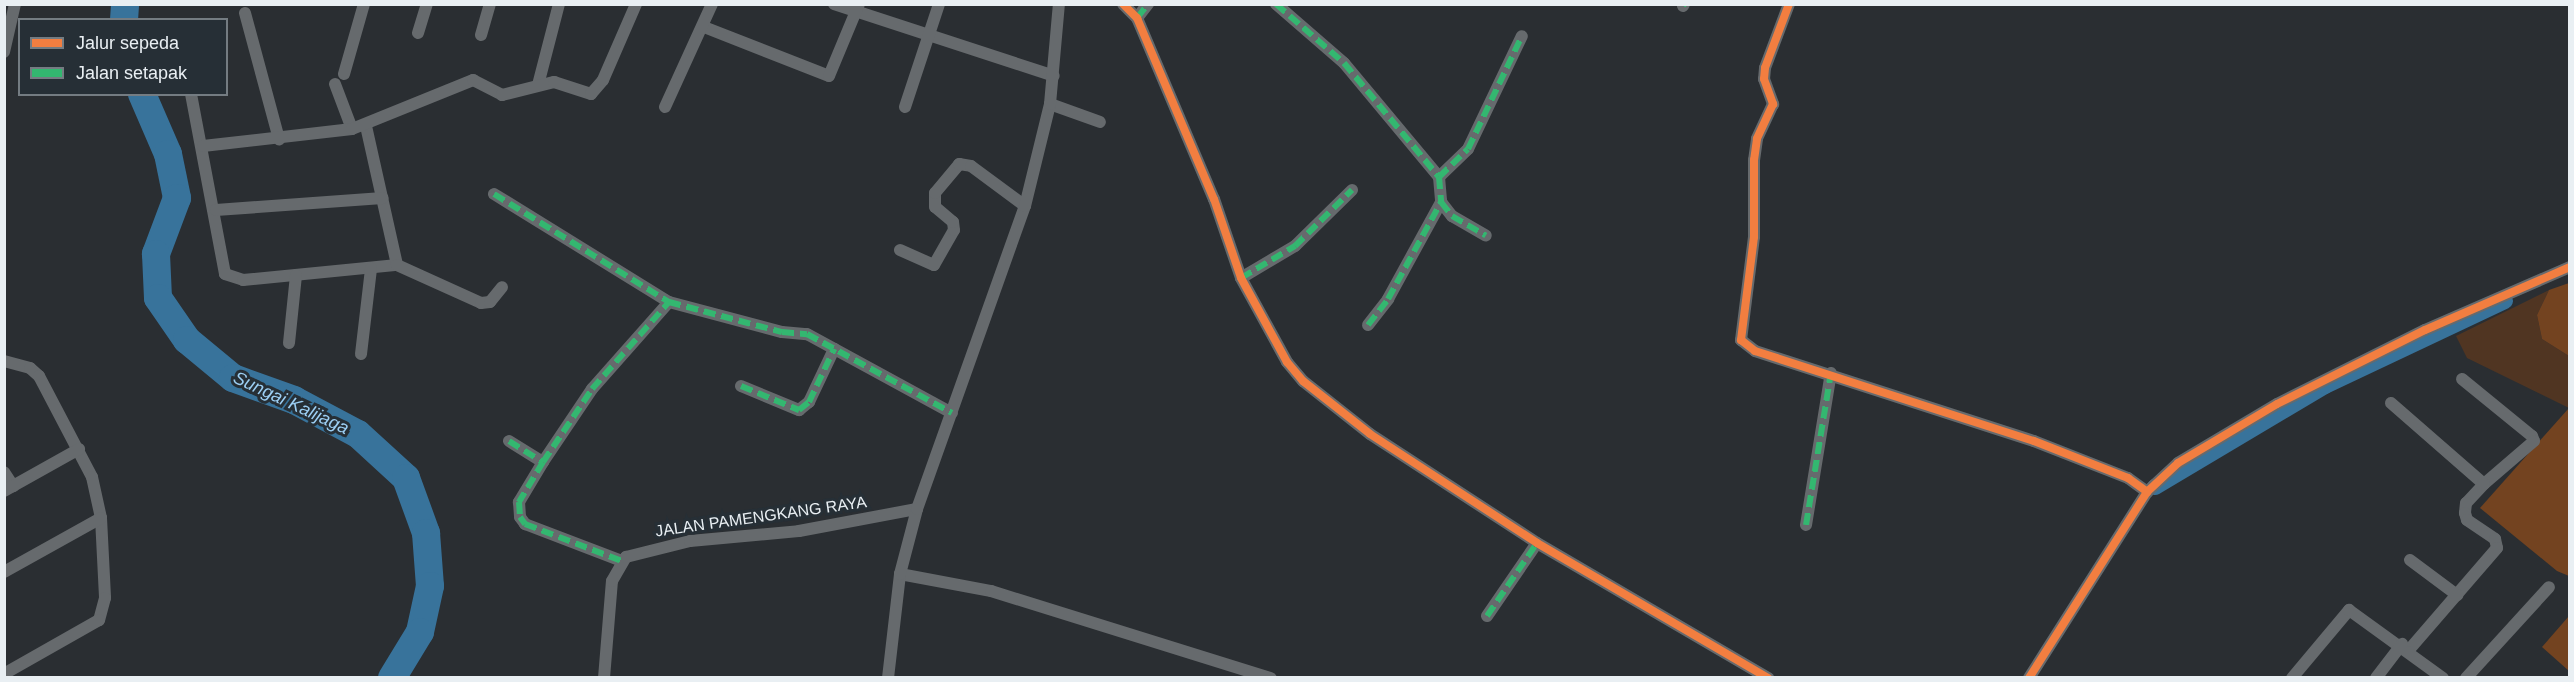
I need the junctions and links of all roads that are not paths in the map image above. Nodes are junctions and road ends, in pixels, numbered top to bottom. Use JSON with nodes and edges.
{"nodes":[{"id":1,"x":15,"y":4,"type":"edge"},
{"id":2,"x":364,"y":4,"type":"edge"},
{"id":3,"x":427,"y":4,"type":"edge"},
{"id":4,"x":490,"y":4,"type":"edge"},
{"id":5,"x":559,"y":4,"type":"edge"},
{"id":6,"x":636,"y":4,"type":"edge"},
{"id":7,"x":712,"y":4,"type":"edge"},
{"id":8,"x":834,"y":4,"type":"edge"},
{"id":9,"x":939,"y":4,"type":"edge"},
{"id":10,"x":1059,"y":4,"type":"edge"},
{"id":11,"x":1123,"y":4,"type":"edge"},
{"id":12,"x":1148,"y":4,"type":"edge"},
{"id":13,"x":1276,"y":4,"type":"edge"},
{"id":14,"x":1789,"y":4,"type":"edge"},
{"id":15,"x":857,"y":9,"type":"edge"},
{"id":16,"x":245,"y":13,"type":"dead end"},
{"id":17,"x":1137,"y":18,"type":"junction"},
{"id":18,"x":704,"y":27,"type":"junction"},
{"id":19,"x":418,"y":33,"type":"dead end"},
{"id":20,"x":931,"y":33,"type":"junction"},
{"id":21,"x":481,"y":35,"type":"dead end"},
{"id":22,"x":1522,"y":36,"type":"dead end"},
{"id":23,"x":4,"y":52,"type":"edge"},
{"id":24,"x":344,"y":74,"type":"dead end"},
{"id":25,"x":1054,"y":76,"type":"junction"},
{"id":26,"x":335,"y":84,"type":"dead end"},
{"id":27,"x":538,"y":85,"type":"junction"},
{"id":28,"x":191,"y":96,"type":"edge"},
{"id":29,"x":1050,"y":104,"type":"junction"},
{"id":30,"x":665,"y":107,"type":"dead end"},
{"id":31,"x":906,"y":107,"type":"dead end"},
{"id":32,"x":1100,"y":122,"type":"dead end"},
{"id":33,"x":366,"y":126,"type":"junction"},
{"id":34,"x":351,"y":129,"type":"junction"},
{"id":35,"x":279,"y":139,"type":"junction"},
{"id":36,"x":203,"y":146,"type":"junction"},
{"id":37,"x":1439,"y":177,"type":"junction"},
{"id":38,"x":1352,"y":190,"type":"dead end"},
{"id":39,"x":495,"y":194,"type":"dead end"},
{"id":40,"x":383,"y":198,"type":"junction"},
{"id":41,"x":1441,"y":202,"type":"junction"},
{"id":42,"x":1025,"y":206,"type":"junction"},
{"id":43,"x":216,"y":210,"type":"junction"},
{"id":44,"x":1486,"y":236,"type":"dead end"},
{"id":45,"x":900,"y":250,"type":"dead end"},
{"id":46,"x":397,"y":265,"type":"junction"},
{"id":47,"x":2570,"y":267,"type":"edge"},
{"id":48,"x":371,"y":269,"type":"junction"},
{"id":49,"x":296,"y":275,"type":"junction"},
{"id":50,"x":1241,"y":278,"type":"junction"},
{"id":51,"x":502,"y":287,"type":"dead end"},
{"id":52,"x":669,"y":302,"type":"junction"},
{"id":53,"x":1368,"y":325,"type":"dead end"},
{"id":54,"x":289,"y":343,"type":"dead end"},
{"id":55,"x":834,"y":349,"type":"junction"},
{"id":56,"x":361,"y":354,"type":"dead end"},
{"id":57,"x":4,"y":361,"type":"edge"},
{"id":58,"x":1831,"y":373,"type":"junction"},
{"id":59,"x":2462,"y":379,"type":"dead end"},
{"id":60,"x":741,"y":386,"type":"dead end"},
{"id":61,"x":2391,"y":403,"type":"dead end"},
{"id":62,"x":952,"y":412,"type":"junction"},
{"id":63,"x":509,"y":441,"type":"dead end"},
{"id":64,"x":79,"y":449,"type":"junction"},
{"id":65,"x":543,"y":462,"type":"junction"},
{"id":66,"x":4,"y":472,"type":"edge"},
{"id":67,"x":2484,"y":484,"type":"junction"},
{"id":68,"x":9,"y":489,"type":"edge"},
{"id":69,"x":2147,"y":492,"type":"junction"},
{"id":70,"x":917,"y":509,"type":"junction"},
{"id":71,"x":101,"y":518,"type":"junction"},
{"id":72,"x":1806,"y":525,"type":"dead end"},
{"id":73,"x":1537,"y":543,"type":"junction"},
{"id":74,"x":2410,"y":560,"type":"dead end"},
{"id":75,"x":622,"y":561,"type":"junction"},
{"id":76,"x":4,"y":572,"type":"edge"},
{"id":77,"x":900,"y":574,"type":"junction"},
{"id":78,"x":2549,"y":587,"type":"dead end"},
{"id":79,"x":2457,"y":595,"type":"junction"},
{"id":80,"x":1487,"y":616,"type":"dead end"},
{"id":81,"x":2405,"y":648,"type":"junction"},
{"id":82,"x":4,"y":674,"type":"edge"},
{"id":83,"x":604,"y":678,"type":"edge"},
{"id":84,"x":888,"y":678,"type":"edge"},
{"id":85,"x":1270,"y":678,"type":"edge"},
{"id":86,"x":1768,"y":678,"type":"edge"},
{"id":87,"x":2029,"y":678,"type":"edge"},
{"id":88,"x":2292,"y":678,"type":"edge"},
{"id":89,"x":2376,"y":678,"type":"edge"},
{"id":90,"x":2443,"y":678,"type":"edge"},
{"id":91,"x":2466,"y":678,"type":"edge"}],
"edges":[{"from":1,"to":23,"type":"street"},
{"from":2,"to":24,"type":"street"},
{"from":3,"to":19,"type":"street"},
{"from":4,"to":21,"type":"street"},
{"from":5,"to":27,"type":"street"},
{"from":6,"to":27,"type":"street"},
{"from":7,"to":18,"type":"street"},
{"from":8,"to":15,"type":"street"},
{"from":9,"to":20,"type":"street"},
{"from":10,"to":25,"type":"street"},
{"from":11,"to":17,"type":"street"},
{"from":12,"to":17,"type":"street"},
{"from":13,"to":37,"type":"street"},
{"from":14,"to":58,"type":"street"},
{"from":15,"to":18,"type":"street"},
{"from":15,"to":20,"type":"street"},
{"from":16,"to":35,"type":"street"},
{"from":17,"to":50,"type":"street"},
{"from":18,"to":30,"type":"street"},
{"from":20,"to":25,"type":"street"},
{"from":20,"to":31,"type":"street"},
{"from":22,"to":37,"type":"street"},
{"from":25,"to":29,"type":"street"},
{"from":26,"to":34,"type":"street"},
{"from":27,"to":33,"type":"street"},
{"from":28,"to":36,"type":"street"},
{"from":29,"to":32,"type":"street"},
{"from":29,"to":42,"type":"street"},
{"from":33,"to":34,"type":"street"},
{"from":33,"to":40,"type":"street"},
{"from":34,"to":35,"type":"street"},
{"from":35,"to":36,"type":"street"},
{"from":36,"to":43,"type":"street"},
{"from":37,"to":41,"type":"street"},
{"from":38,"to":50,"type":"street"},
{"from":39,"to":52,"type":"street"},
{"from":40,"to":43,"type":"street"},
{"from":40,"to":46,"type":"street"},
{"from":41,"to":44,"type":"street"},
{"from":41,"to":53,"type":"street"},
{"from":42,"to":45,"type":"street"},
{"from":42,"to":62,"type":"street"},
{"from":43,"to":49,"type":"street"},
{"from":46,"to":48,"type":"street"},
{"from":46,"to":51,"type":"street"},
{"from":47,"to":69,"type":"street"},
{"from":48,"to":49,"type":"street"},
{"from":48,"to":56,"type":"street"},
{"from":49,"to":54,"type":"street"},
{"from":50,"to":73,"type":"street"},
{"from":52,"to":55,"type":"street"},
{"from":52,"to":65,"type":"street"},
{"from":55,"to":60,"type":"street"},
{"from":55,"to":62,"type":"street"},
{"from":57,"to":64,"type":"street"},
{"from":58,"to":69,"type":"street"},
{"from":58,"to":72,"type":"street"},
{"from":59,"to":67,"type":"street"},
{"from":61,"to":67,"type":"street"},
{"from":62,"to":70,"type":"street"},
{"from":63,"to":65,"type":"street"},
{"from":64,"to":68,"type":"street"},
{"from":64,"to":71,"type":"street"},
{"from":65,"to":75,"type":"street"},
{"from":66,"to":68,"type":"street"},
{"from":67,"to":79,"type":"street"},
{"from":69,"to":87,"type":"street"},
{"from":70,"to":75,"type":"street","name":"JALAN PAMENGKANG RAYA"},
{"from":70,"to":77,"type":"street"},
{"from":71,"to":76,"type":"street"},
{"from":71,"to":82,"type":"street"},
{"from":73,"to":80,"type":"street"},
{"from":73,"to":86,"type":"street"},
{"from":74,"to":79,"type":"street"},
{"from":75,"to":83,"type":"street"},
{"from":77,"to":84,"type":"street"},
{"from":77,"to":85,"type":"street"},
{"from":78,"to":91,"type":"street"},
{"from":79,"to":81,"type":"street"},
{"from":81,"to":88,"type":"street"},
{"from":81,"to":89,"type":"street"},
{"from":81,"to":90,"type":"street"}]}
